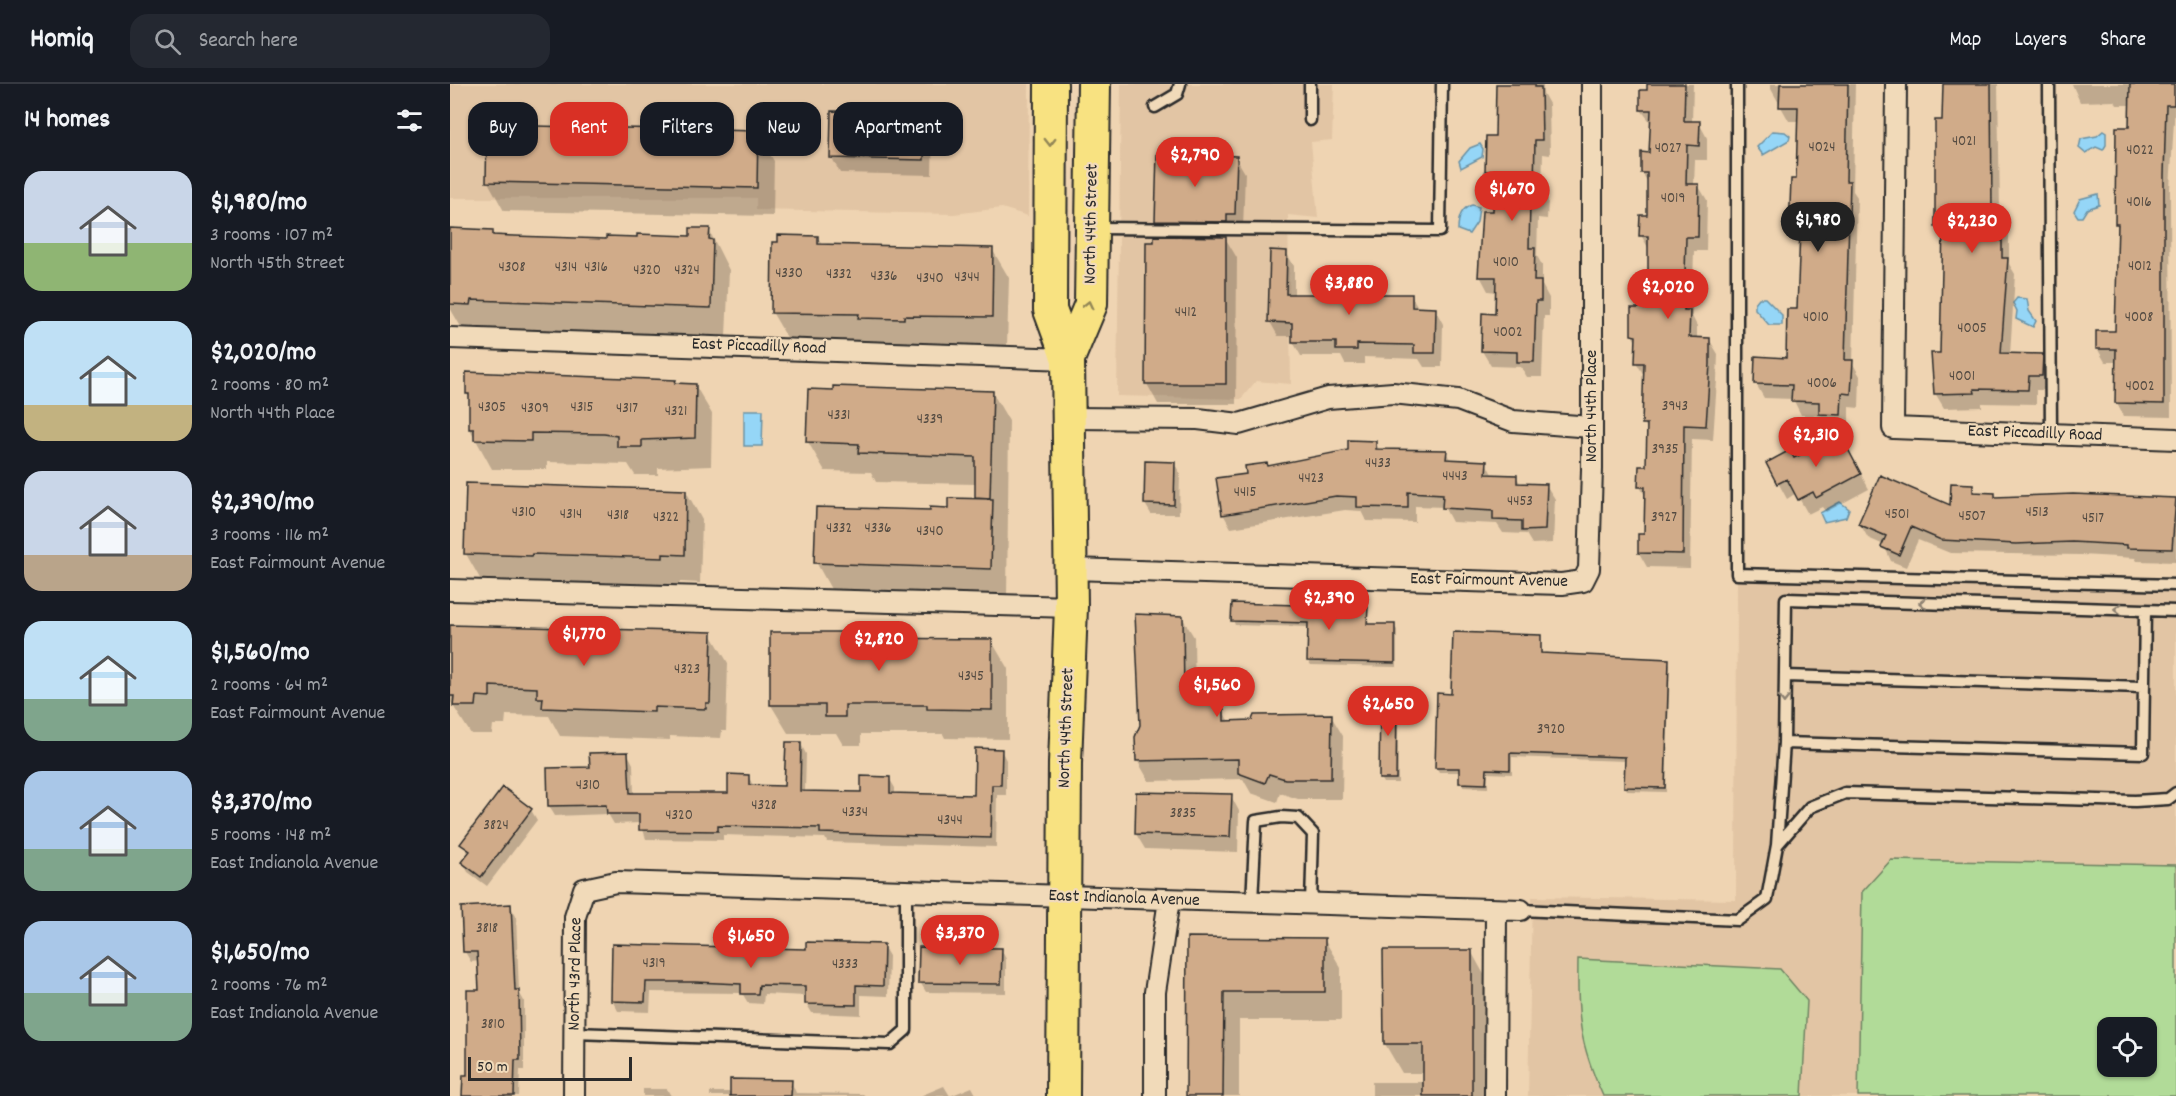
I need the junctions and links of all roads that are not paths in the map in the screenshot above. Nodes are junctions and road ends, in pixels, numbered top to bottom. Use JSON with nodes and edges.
{"nodes":[{"id":1,"x":1051,"y":84,"type":"edge"},
{"id":2,"x":1094,"y":84,"type":"edge"},
{"id":3,"x":1180,"y":84,"type":"edge"},
{"id":4,"x":1310,"y":84,"type":"edge"},
{"id":5,"x":1442,"y":84,"type":"edge"},
{"id":6,"x":1592,"y":84,"type":"edge"},
{"id":7,"x":1737,"y":84,"type":"edge"},
{"id":8,"x":1896,"y":84,"type":"edge"},
{"id":9,"x":2049,"y":84,"type":"edge"},
{"id":10,"x":1155,"y":107,"type":"dead end"},
{"id":11,"x":1310,"y":120,"type":"dead end"},
{"id":12,"x":1092,"y":227,"type":"junction"},
{"id":13,"x":450,"y":338,"type":"edge"},
{"id":14,"x":1068,"y":359,"type":"junction"},
{"id":15,"x":1069,"y":418,"type":"junction"},
{"id":16,"x":1591,"y":427,"type":"junction"},
{"id":17,"x":2051,"y":436,"type":"junction"},
{"id":18,"x":2176,"y":439,"type":"edge"},
{"id":19,"x":1071,"y":569,"type":"junction"},
{"id":20,"x":1582,"y":581,"type":"joint"},
{"id":21,"x":2176,"y":585,"type":"edge"},
{"id":22,"x":450,"y":590,"type":"edge"},
{"id":23,"x":1071,"y":607,"type":"junction"},
{"id":24,"x":2145,"y":610,"type":"junction"},
{"id":25,"x":2176,"y":610,"type":"edge"},
{"id":26,"x":1785,"y":676,"type":"junction"},
{"id":27,"x":2144,"y":687,"type":"junction"},
{"id":28,"x":1784,"y":743,"type":"junction"},
{"id":29,"x":2176,"y":793,"type":"edge"},
{"id":30,"x":1777,"y":845,"type":"junction"},
{"id":31,"x":584,"y":888,"type":"joint"},
{"id":32,"x":906,"y":892,"type":"junction"},
{"id":33,"x":1064,"y":897,"type":"junction"},
{"id":34,"x":1169,"y":900,"type":"junction"},
{"id":35,"x":1252,"y":902,"type":"junction"},
{"id":36,"x":1311,"y":904,"type":"junction"},
{"id":37,"x":1496,"y":910,"type":"junction"},
{"id":38,"x":1521,"y":910,"type":"joint"},
{"id":39,"x":574,"y":1033,"type":"junction"},
{"id":40,"x":574,"y":1096,"type":"edge"},
{"id":41,"x":1063,"y":1096,"type":"edge"},
{"id":42,"x":1155,"y":1096,"type":"edge"},
{"id":43,"x":1496,"y":1096,"type":"edge"}],
"edges":[{"from":1,"to":14,"type":"main road","name":"North 44th Street","one_way":true},
{"from":2,"to":12,"type":"main road","name":"North 44th Street"},
{"from":3,"to":10,"type":"lane"},
{"from":4,"to":11,"type":"lane"},
{"from":5,"to":12,"type":"lane"},
{"from":6,"to":16,"type":"street","name":"North 44th Place"},
{"from":7,"to":21,"type":"lane"},
{"from":8,"to":17,"type":"street","name":"East Piccadilly Road"},
{"from":9,"to":17,"type":"lane"},
{"from":14,"to":12,"type":"main road","name":"North 44th Street","one_way":true},
{"from":13,"to":14,"type":"street","name":"East Piccadilly Road"},
{"from":14,"to":15,"type":"main road","name":"North 44th Street"},
{"from":15,"to":16,"type":"street"},
{"from":15,"to":19,"type":"main road","name":"North 44th Street"},
{"from":16,"to":20,"type":"street","name":"North 44th Place"},
{"from":17,"to":18,"type":"street","name":"East Piccadilly Road"},
{"from":19,"to":20,"type":"street","name":"East Fairmount Avenue"},
{"from":19,"to":23,"type":"main road","name":"North 44th Street"},
{"from":22,"to":23,"type":"street"},
{"from":23,"to":33,"type":"main road","name":"North 44th Street"},
{"from":24,"to":25,"type":"lane"},
{"from":24,"to":26,"type":"lane","one_way":true},
{"from":24,"to":27,"type":"lane"},
{"from":26,"to":27,"type":"lane"},
{"from":26,"to":28,"type":"lane","one_way":true},
{"from":27,"to":28,"type":"lane"},
{"from":28,"to":30,"type":"lane"},
{"from":29,"to":30,"type":"lane"},
{"from":30,"to":38,"type":"lane"},
{"from":31,"to":32,"type":"street","name":"East Indianola Avenue"},
{"from":31,"to":39,"type":"street","name":"North 43rd Place"},
{"from":32,"to":33,"type":"street","name":"East Indianola Avenue"},
{"from":32,"to":39,"type":"lane"},
{"from":33,"to":34,"type":"street","name":"East Indianola Avenue"},
{"from":33,"to":41,"type":"main road","name":"North 44th Street"},
{"from":34,"to":35,"type":"street","name":"East Indianola Avenue"},
{"from":34,"to":42,"type":"street"},
{"from":35,"to":36,"type":"street","name":"East Indianola Avenue"},
{"from":35,"to":36,"type":"lane"},
{"from":36,"to":37,"type":"street","name":"East Indianola Avenue"},
{"from":37,"to":38,"type":"street","name":"East Indianola Avenue"},
{"from":37,"to":43,"type":"street"},
{"from":39,"to":40,"type":"street","name":"North 43rd Place"}]}
